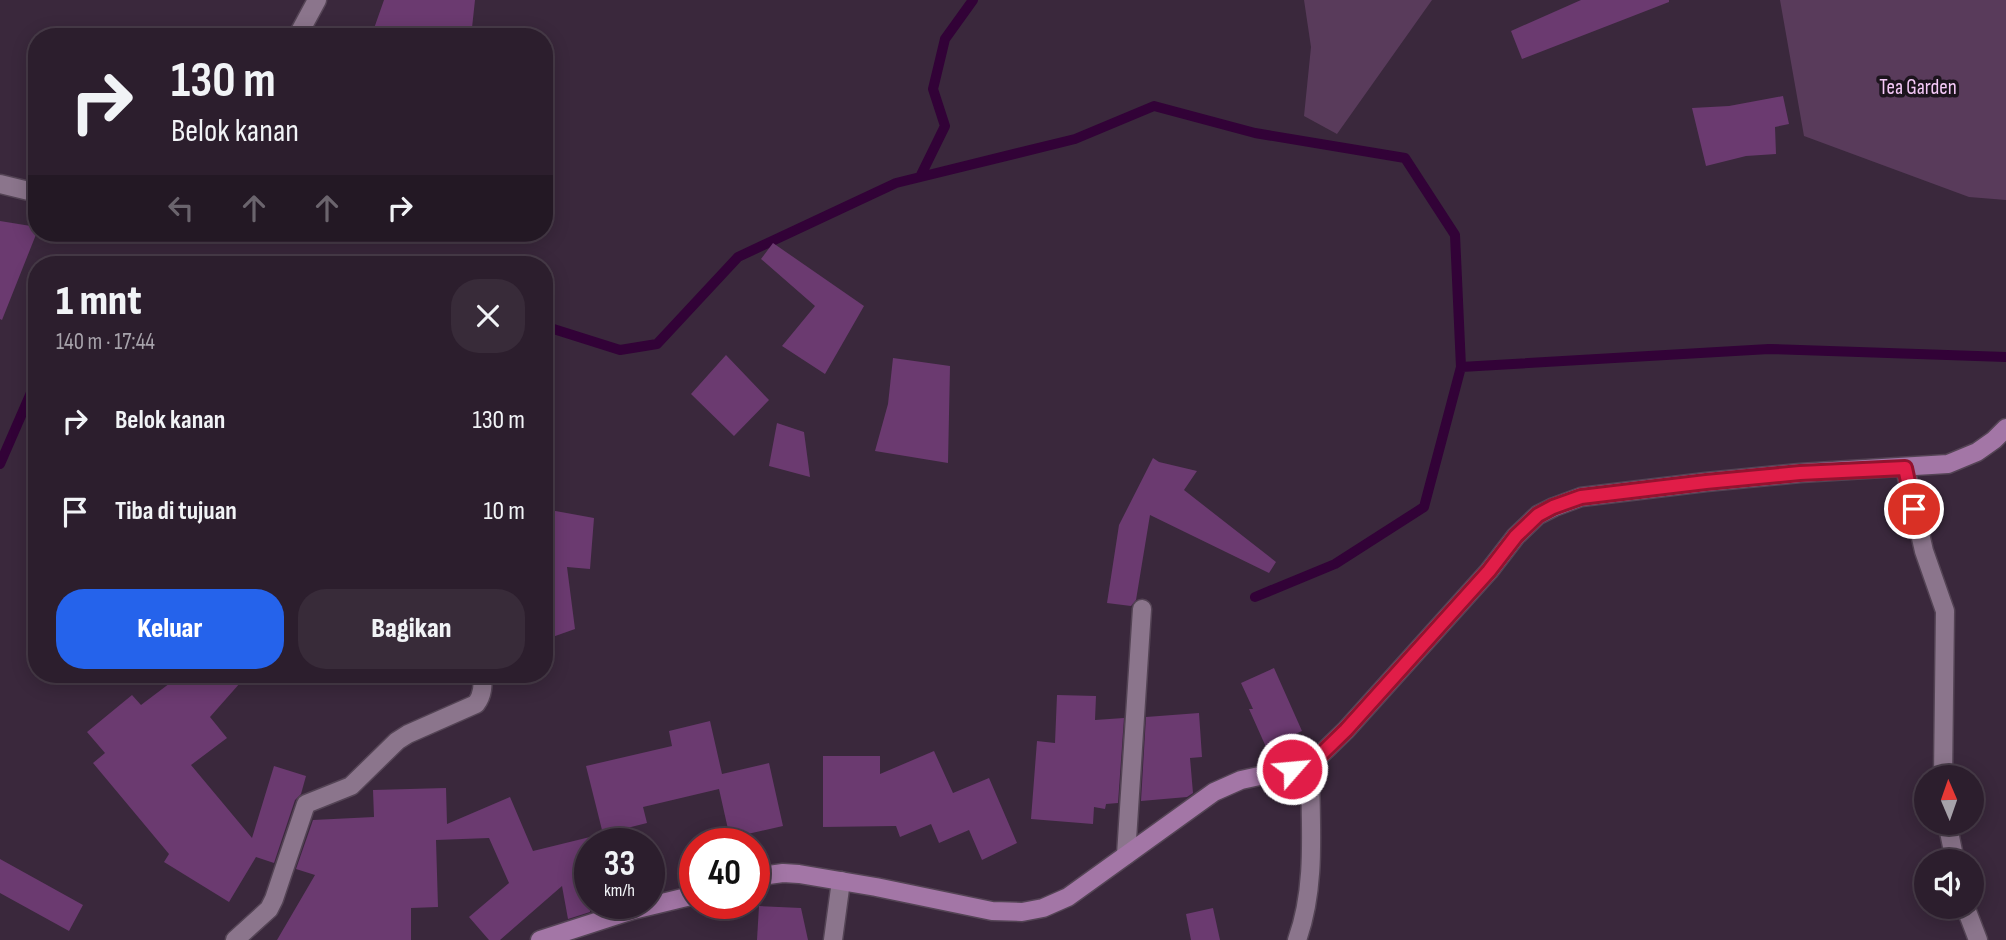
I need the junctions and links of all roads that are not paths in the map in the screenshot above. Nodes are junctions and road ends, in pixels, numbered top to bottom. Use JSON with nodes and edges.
{"nodes":[{"id":1,"x":317,"y":0,"type":"edge"},
{"id":2,"x":302,"y":28,"type":"edge"},
{"id":3,"x":0,"y":184,"type":"edge"},
{"id":4,"x":28,"y":191,"type":"edge"},
{"id":5,"x":2006,"y":428,"type":"edge"},
{"id":6,"x":1905,"y":468,"type":"junction"},
{"id":7,"x":1142,"y":609,"type":"dead end"},
{"id":8,"x":482,"y":683,"type":"edge"},
{"id":9,"x":1310,"y":765,"type":"junction"},
{"id":10,"x":1942,"y":765,"type":"edge"},
{"id":11,"x":1126,"y":855,"type":"junction"},
{"id":12,"x":770,"y":875,"type":"edge"},
{"id":13,"x":841,"y":881,"type":"junction"},
{"id":14,"x":679,"y":899,"type":"edge"},
{"id":15,"x":1970,"y":919,"type":"edge"},
{"id":16,"x":547,"y":939,"type":"edge"},
{"id":17,"x":235,"y":940,"type":"edge"},
{"id":18,"x":833,"y":940,"type":"edge"},
{"id":19,"x":1297,"y":940,"type":"edge"},
{"id":20,"x":1978,"y":940,"type":"edge"}],
"edges":[{"from":1,"to":2,"type":"street"},
{"from":3,"to":4,"type":"street"},
{"from":5,"to":6,"type":"street"},
{"from":6,"to":9,"type":"street"},
{"from":6,"to":10,"type":"street"},
{"from":7,"to":11,"type":"street"},
{"from":8,"to":17,"type":"street"},
{"from":9,"to":11,"type":"street"},
{"from":9,"to":19,"type":"street"},
{"from":11,"to":13,"type":"street"},
{"from":12,"to":13,"type":"street"},
{"from":13,"to":18,"type":"street"},
{"from":14,"to":16,"type":"street"},
{"from":15,"to":20,"type":"street"}]}
